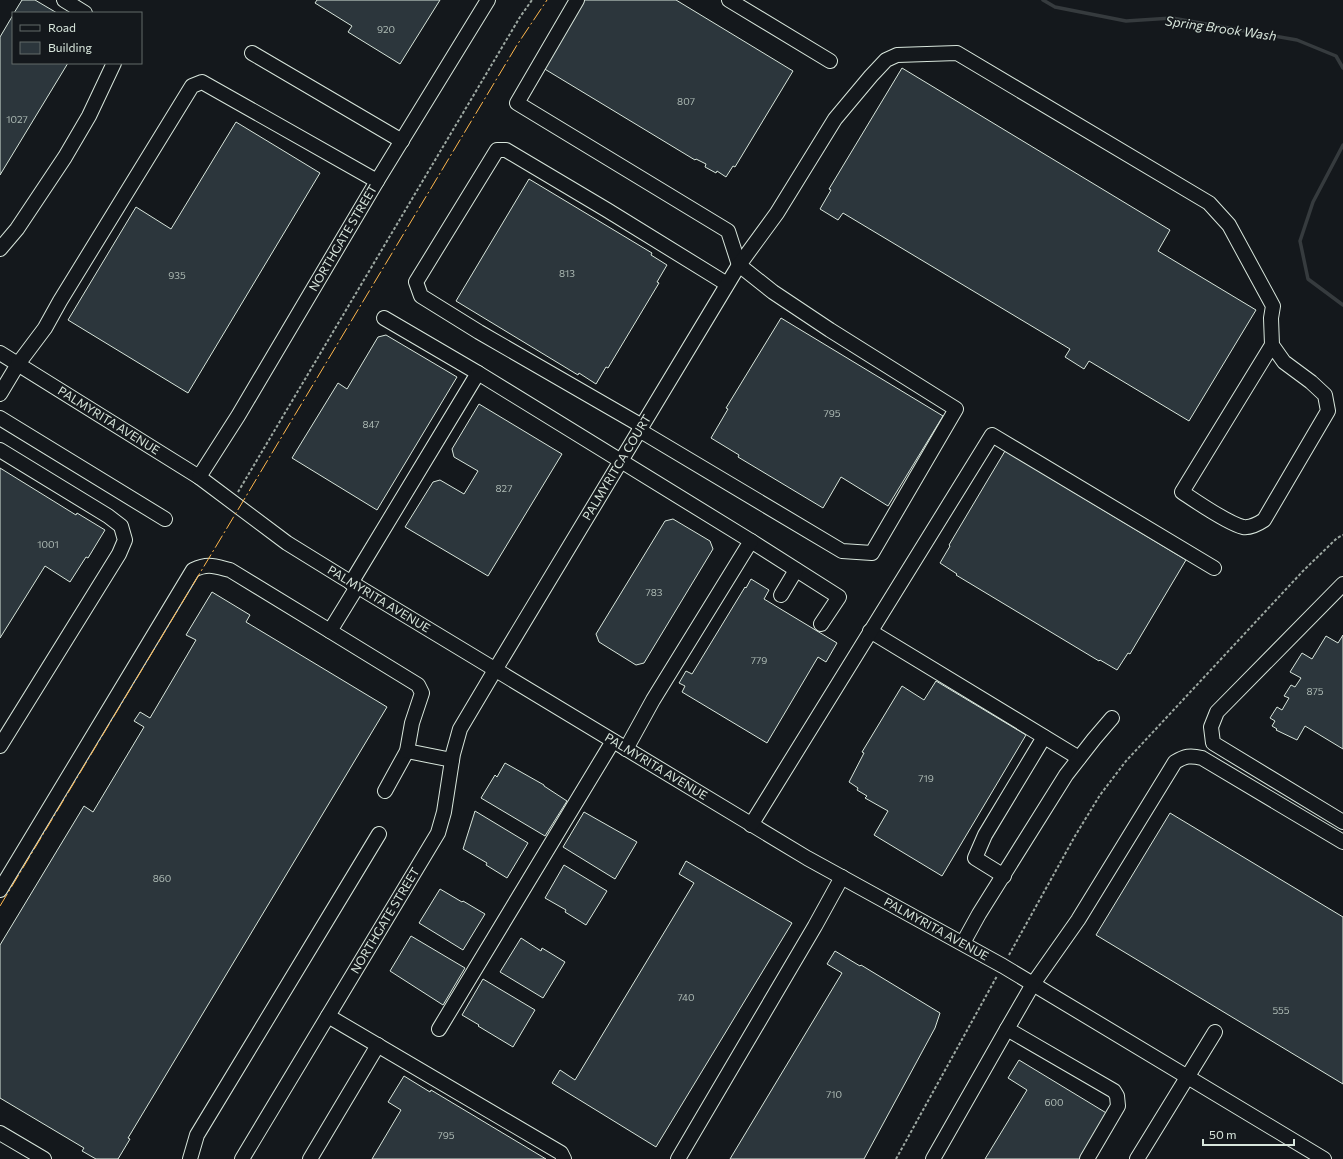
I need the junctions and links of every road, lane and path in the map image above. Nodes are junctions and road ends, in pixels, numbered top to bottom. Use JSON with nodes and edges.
{"nodes":[{"id":1,"x":64,"y":0,"type":"edge"},
{"id":2,"x":488,"y":0,"type":"edge"},
{"id":3,"x":532,"y":0,"type":"edge"},
{"id":4,"x":577,"y":0,"type":"edge"},
{"id":5,"x":729,"y":0,"type":"edge"},
{"id":6,"x":83,"y":12,"type":"edge"},
{"id":7,"x":252,"y":53,"type":"dead end"},
{"id":8,"x":830,"y":61,"type":"dead end"},
{"id":9,"x":114,"y":64,"type":"edge"},
{"id":10,"x":402,"y":141,"type":"junction"},
{"id":11,"x":377,"y":181,"type":"junction"},
{"id":12,"x":0,"y":249,"type":"edge"},
{"id":13,"x":739,"y":264,"type":"junction"},
{"id":14,"x":727,"y":284,"type":"junction"},
{"id":15,"x":384,"y":318,"type":"dead end"},
{"id":16,"x":1272,"y":345,"type":"junction"},
{"id":17,"x":0,"y":353,"type":"edge"},
{"id":18,"x":18,"y":364,"type":"junction"},
{"id":19,"x":478,"y":373,"type":"junction"},
{"id":20,"x":0,"y":394,"type":"edge"},
{"id":21,"x":0,"y":418,"type":"edge"},
{"id":22,"x":640,"y":428,"type":"junction"},
{"id":23,"x":0,"y":450,"type":"edge"},
{"id":24,"x":621,"y":460,"type":"junction"},
{"id":25,"x":199,"y":477,"type":"junction"},
{"id":26,"x":232,"y":502,"type":"junction"},
{"id":27,"x":165,"y":519,"type":"dead end"},
{"id":28,"x":1343,"y":534,"type":"edge"},
{"id":29,"x":751,"y":541,"type":"junction"},
{"id":30,"x":1214,"y":568,"type":"dead end"},
{"id":31,"x":796,"y":570,"type":"junction"},
{"id":32,"x":1343,"y":584,"type":"edge"},
{"id":33,"x":354,"y":585,"type":"junction"},
{"id":34,"x":781,"y":595,"type":"dead end"},
{"id":35,"x":821,"y":624,"type":"dead end"},
{"id":36,"x":330,"y":631,"type":"junction"},
{"id":37,"x":870,"y":632,"type":"junction"},
{"id":38,"x":495,"y":670,"type":"junction"},
{"id":39,"x":1112,"y":718,"type":"dead end"},
{"id":40,"x":1044,"y":737,"type":"junction"},
{"id":41,"x":613,"y":741,"type":"junction"},
{"id":42,"x":0,"y":746,"type":"edge"},
{"id":43,"x":626,"y":749,"type":"junction"},
{"id":44,"x":407,"y":751,"type":"junction"},
{"id":45,"x":1079,"y":758,"type":"junction"},
{"id":46,"x":452,"y":760,"type":"junction"},
{"id":47,"x":385,"y":792,"type":"dead end"},
{"id":48,"x":1343,"y":822,"type":"edge"},
{"id":49,"x":751,"y":824,"type":"junction"},
{"id":50,"x":379,"y":834,"type":"dead end"},
{"id":51,"x":1343,"y":842,"type":"edge"},
{"id":52,"x":1004,"y":876,"type":"junction"},
{"id":53,"x":842,"y":877,"type":"junction"},
{"id":54,"x":0,"y":890,"type":"edge"},
{"id":55,"x":963,"y":944,"type":"junction"},
{"id":56,"x":1003,"y":966,"type":"junction"},
{"id":57,"x":1033,"y":984,"type":"junction"},
{"id":58,"x":328,"y":1016,"type":"junction"},
{"id":59,"x":440,"y":1029,"type":"dead end"},
{"id":60,"x":1007,"y":1029,"type":"junction"},
{"id":61,"x":1215,"y":1032,"type":"dead end"},
{"id":62,"x":378,"y":1045,"type":"junction"},
{"id":63,"x":1188,"y":1076,"type":"junction"},
{"id":64,"x":0,"y":1133,"type":"edge"},
{"id":65,"x":44,"y":1159,"type":"edge"},
{"id":66,"x":190,"y":1159,"type":"edge"},
{"id":67,"x":242,"y":1159,"type":"edge"},
{"id":68,"x":310,"y":1159,"type":"edge"},
{"id":69,"x":564,"y":1159,"type":"edge"},
{"id":70,"x":678,"y":1159,"type":"edge"},
{"id":71,"x":896,"y":1159,"type":"edge"},
{"id":72,"x":933,"y":1159,"type":"edge"},
{"id":73,"x":1087,"y":1159,"type":"edge"},
{"id":74,"x":1137,"y":1159,"type":"edge"},
{"id":75,"x":1324,"y":1159,"type":"edge"}],
"edges":[{"from":1,"to":6,"type":"street"},
{"from":2,"to":10,"type":"street","name":"NORTHGATE STREET"},
{"from":3,"to":26,"type":"path"},
{"from":4,"to":13,"type":"street"},
{"from":5,"to":8,"type":"street"},
{"from":7,"to":10,"type":"street"},
{"from":9,"to":12,"type":"street"},
{"from":10,"to":11,"type":"street","name":"NORTHGATE STREET"},
{"from":11,"to":18,"type":"street"},
{"from":11,"to":25,"type":"street","name":"NORTHGATE STREET"},
{"from":13,"to":14,"type":"street","name":"PALMYRITCA COURT"},
{"from":13,"to":16,"type":"street","name":"PALMYRITCA COURT"},
{"from":13,"to":22,"type":"street"},
{"from":14,"to":22,"type":"street","name":"PALMYRITCA COURT"},
{"from":14,"to":22,"type":"street"},
{"from":15,"to":19,"type":"street"},
{"from":16,"to":16,"type":"street"},
{"from":17,"to":18,"type":"street","name":"PALMYRITA AVENUE"},
{"from":18,"to":20,"type":"street"},
{"from":18,"to":25,"type":"street","name":"PALMYRITA AVENUE"},
{"from":19,"to":24,"type":"street"},
{"from":19,"to":33,"type":"street"},
{"from":21,"to":27,"type":"street"},
{"from":22,"to":24,"type":"street","name":"PALMYRITCA COURT"},
{"from":23,"to":42,"type":"street"},
{"from":24,"to":29,"type":"street"},
{"from":24,"to":38,"type":"street","name":"PALMYRITCA COURT"},
{"from":25,"to":26,"type":"street","name":"PALMYRITA AVENUE"},
{"from":26,"to":33,"type":"street","name":"PALMYRITA AVENUE"},
{"from":28,"to":56,"type":"path"},
{"from":29,"to":31,"type":"street"},
{"from":29,"to":43,"type":"street"},
{"from":30,"to":37,"type":"street"},
{"from":31,"to":34,"type":"street"},
{"from":31,"to":35,"type":"street"},
{"from":32,"to":48,"type":"street"},
{"from":33,"to":36,"type":"street"},
{"from":33,"to":38,"type":"street","name":"PALMYRITA AVENUE"},
{"from":36,"to":44,"type":"street"},
{"from":36,"to":54,"type":"street"},
{"from":37,"to":40,"type":"street"},
{"from":37,"to":49,"type":"street"},
{"from":38,"to":41,"type":"street","name":"PALMYRITA AVENUE"},
{"from":38,"to":46,"type":"street","name":"NORTHGATE STREET"},
{"from":39,"to":45,"type":"street"},
{"from":40,"to":45,"type":"street"},
{"from":40,"to":52,"type":"street"},
{"from":41,"to":43,"type":"street","name":"PALMYRITA AVENUE"},
{"from":41,"to":59,"type":"street"},
{"from":43,"to":49,"type":"street","name":"PALMYRITA AVENUE"},
{"from":44,"to":46,"type":"street"},
{"from":44,"to":47,"type":"street"},
{"from":45,"to":52,"type":"street"},
{"from":46,"to":58,"type":"street","name":"NORTHGATE STREET"},
{"from":49,"to":53,"type":"street","name":"PALMYRITA AVENUE"},
{"from":50,"to":66,"type":"street"},
{"from":51,"to":57,"type":"street"},
{"from":52,"to":55,"type":"street"},
{"from":53,"to":55,"type":"street","name":"PALMYRITA AVENUE"},
{"from":53,"to":70,"type":"street"},
{"from":55,"to":56,"type":"street","name":"PALMYRITA AVENUE"},
{"from":56,"to":57,"type":"street","name":"PALMYRITA AVENUE"},
{"from":56,"to":71,"type":"path"},
{"from":57,"to":60,"type":"street"},
{"from":57,"to":63,"type":"street","name":"PALMYRITA AVENUE"},
{"from":58,"to":62,"type":"street"},
{"from":58,"to":67,"type":"street","name":"NORTHGATE STREET"},
{"from":60,"to":72,"type":"street"},
{"from":60,"to":73,"type":"street"},
{"from":61,"to":63,"type":"street"},
{"from":62,"to":68,"type":"street"},
{"from":62,"to":69,"type":"street"},
{"from":63,"to":74,"type":"street"},
{"from":63,"to":75,"type":"street","name":"PALMYRITA AVENUE"},
{"from":64,"to":65,"type":"street"}]}
